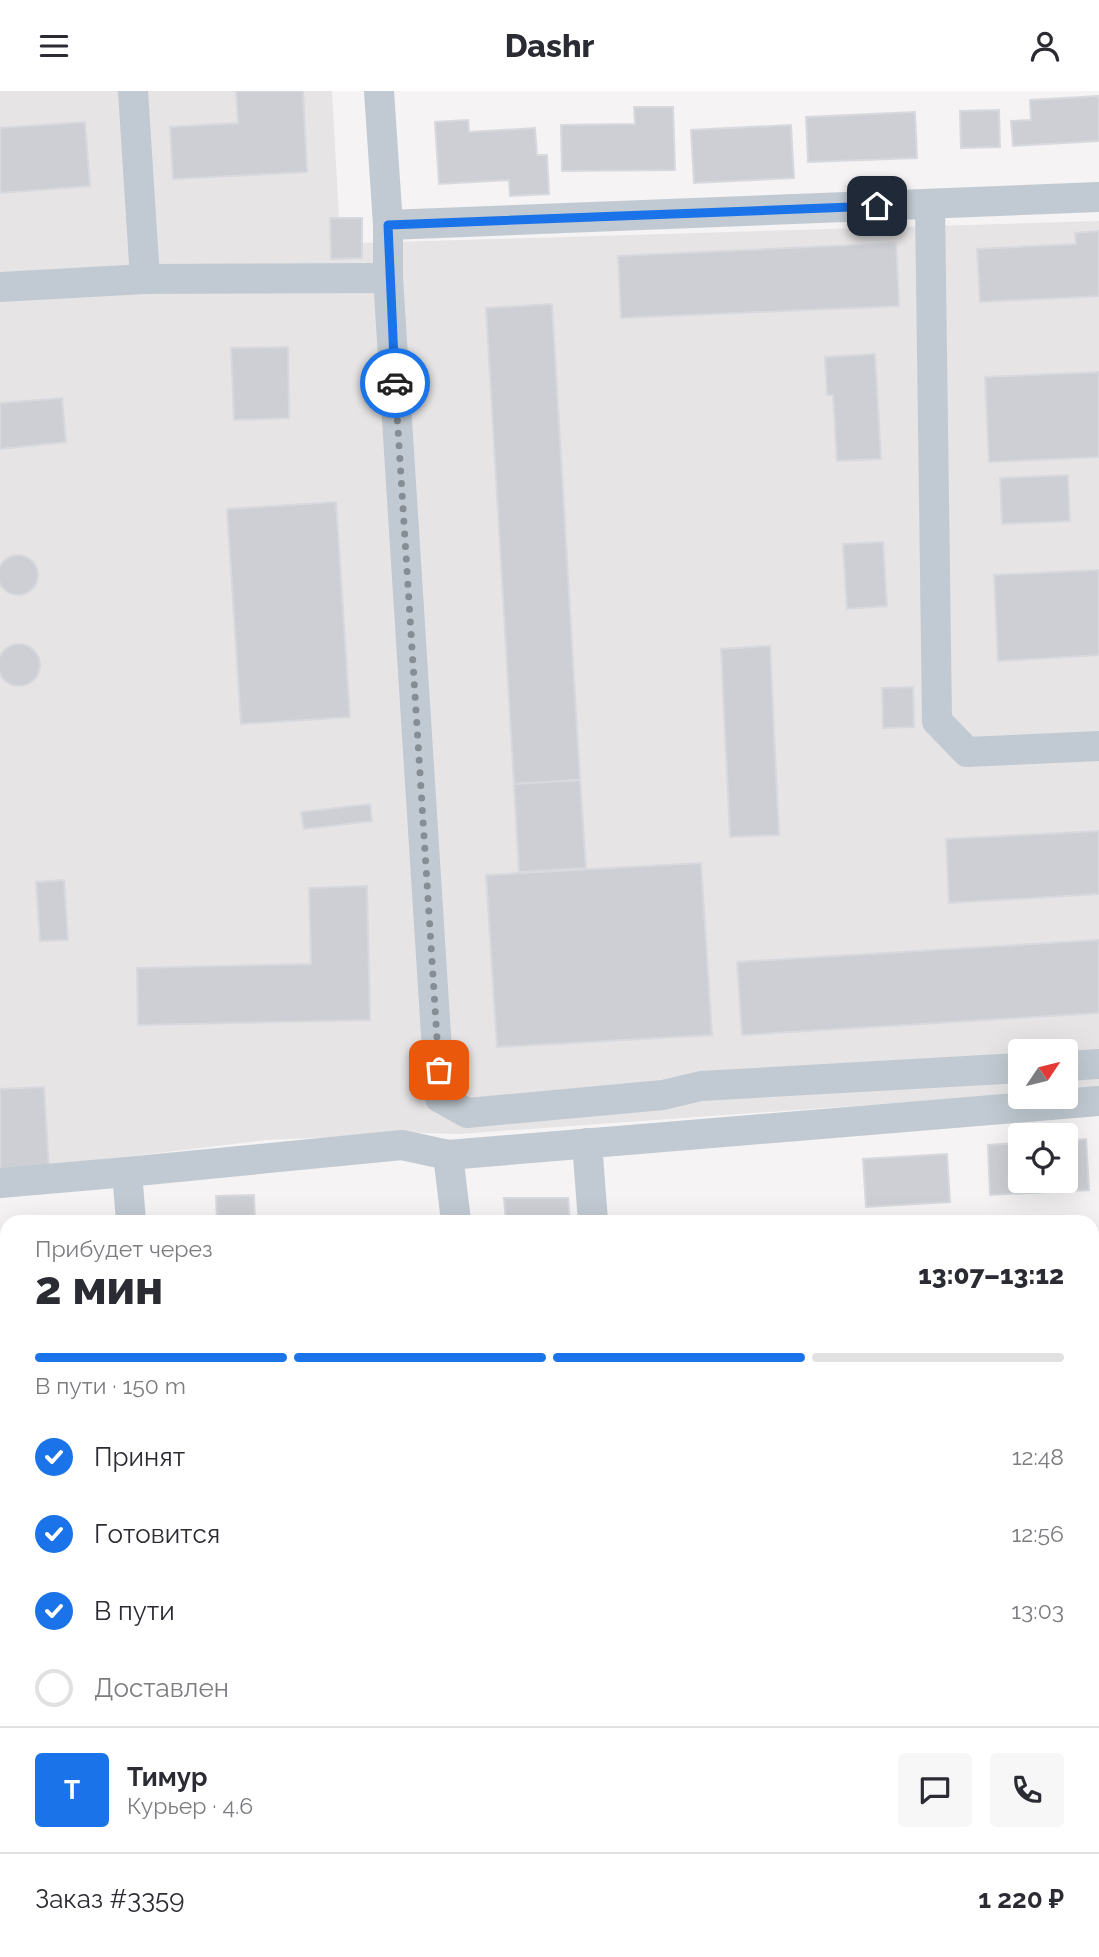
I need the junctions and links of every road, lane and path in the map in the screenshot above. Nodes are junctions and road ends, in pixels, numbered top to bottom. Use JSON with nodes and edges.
{"nodes":[{"id":1,"x":133,"y":91,"type":"edge"},
{"id":2,"x":379,"y":91,"type":"edge"},
{"id":3,"x":1099,"y":197,"type":"edge"},
{"id":4,"x":930,"y":204,"type":"junction"},
{"id":5,"x":388,"y":225,"type":"junction"},
{"id":6,"x":388,"y":278,"type":"junction"},
{"id":7,"x":145,"y":279,"type":"junction"},
{"id":8,"x":0,"y":287,"type":"edge"},
{"id":9,"x":1099,"y":746,"type":"edge"},
{"id":10,"x":1099,"y":1064,"type":"edge"},
{"id":11,"x":1078,"y":1065,"type":"edge"},
{"id":12,"x":1008,"y":1069,"type":"edge"},
{"id":13,"x":1099,"y":1101,"type":"edge"},
{"id":14,"x":587,"y":1143,"type":"junction"},
{"id":15,"x":448,"y":1155,"type":"junction"},
{"id":16,"x":127,"y":1172,"type":"junction"},
{"id":17,"x":0,"y":1184,"type":"edge"},
{"id":18,"x":131,"y":1215,"type":"edge"},
{"id":19,"x":455,"y":1215,"type":"edge"},
{"id":20,"x":593,"y":1215,"type":"edge"}],
"edges":[{"from":1,"to":7,"type":"street"},
{"from":2,"to":5,"type":"street"},
{"from":3,"to":4,"type":"street"},
{"from":4,"to":5,"type":"street"},
{"from":4,"to":9,"type":"street"},
{"from":5,"to":6,"type":"street"},
{"from":6,"to":7,"type":"street"},
{"from":6,"to":12,"type":"street"},
{"from":7,"to":8,"type":"street"},
{"from":10,"to":11,"type":"street"},
{"from":13,"to":14,"type":"street"},
{"from":14,"to":15,"type":"street"},
{"from":14,"to":20,"type":"street"},
{"from":15,"to":16,"type":"street"},
{"from":15,"to":19,"type":"street"},
{"from":16,"to":17,"type":"street"},
{"from":16,"to":18,"type":"street"}]}
